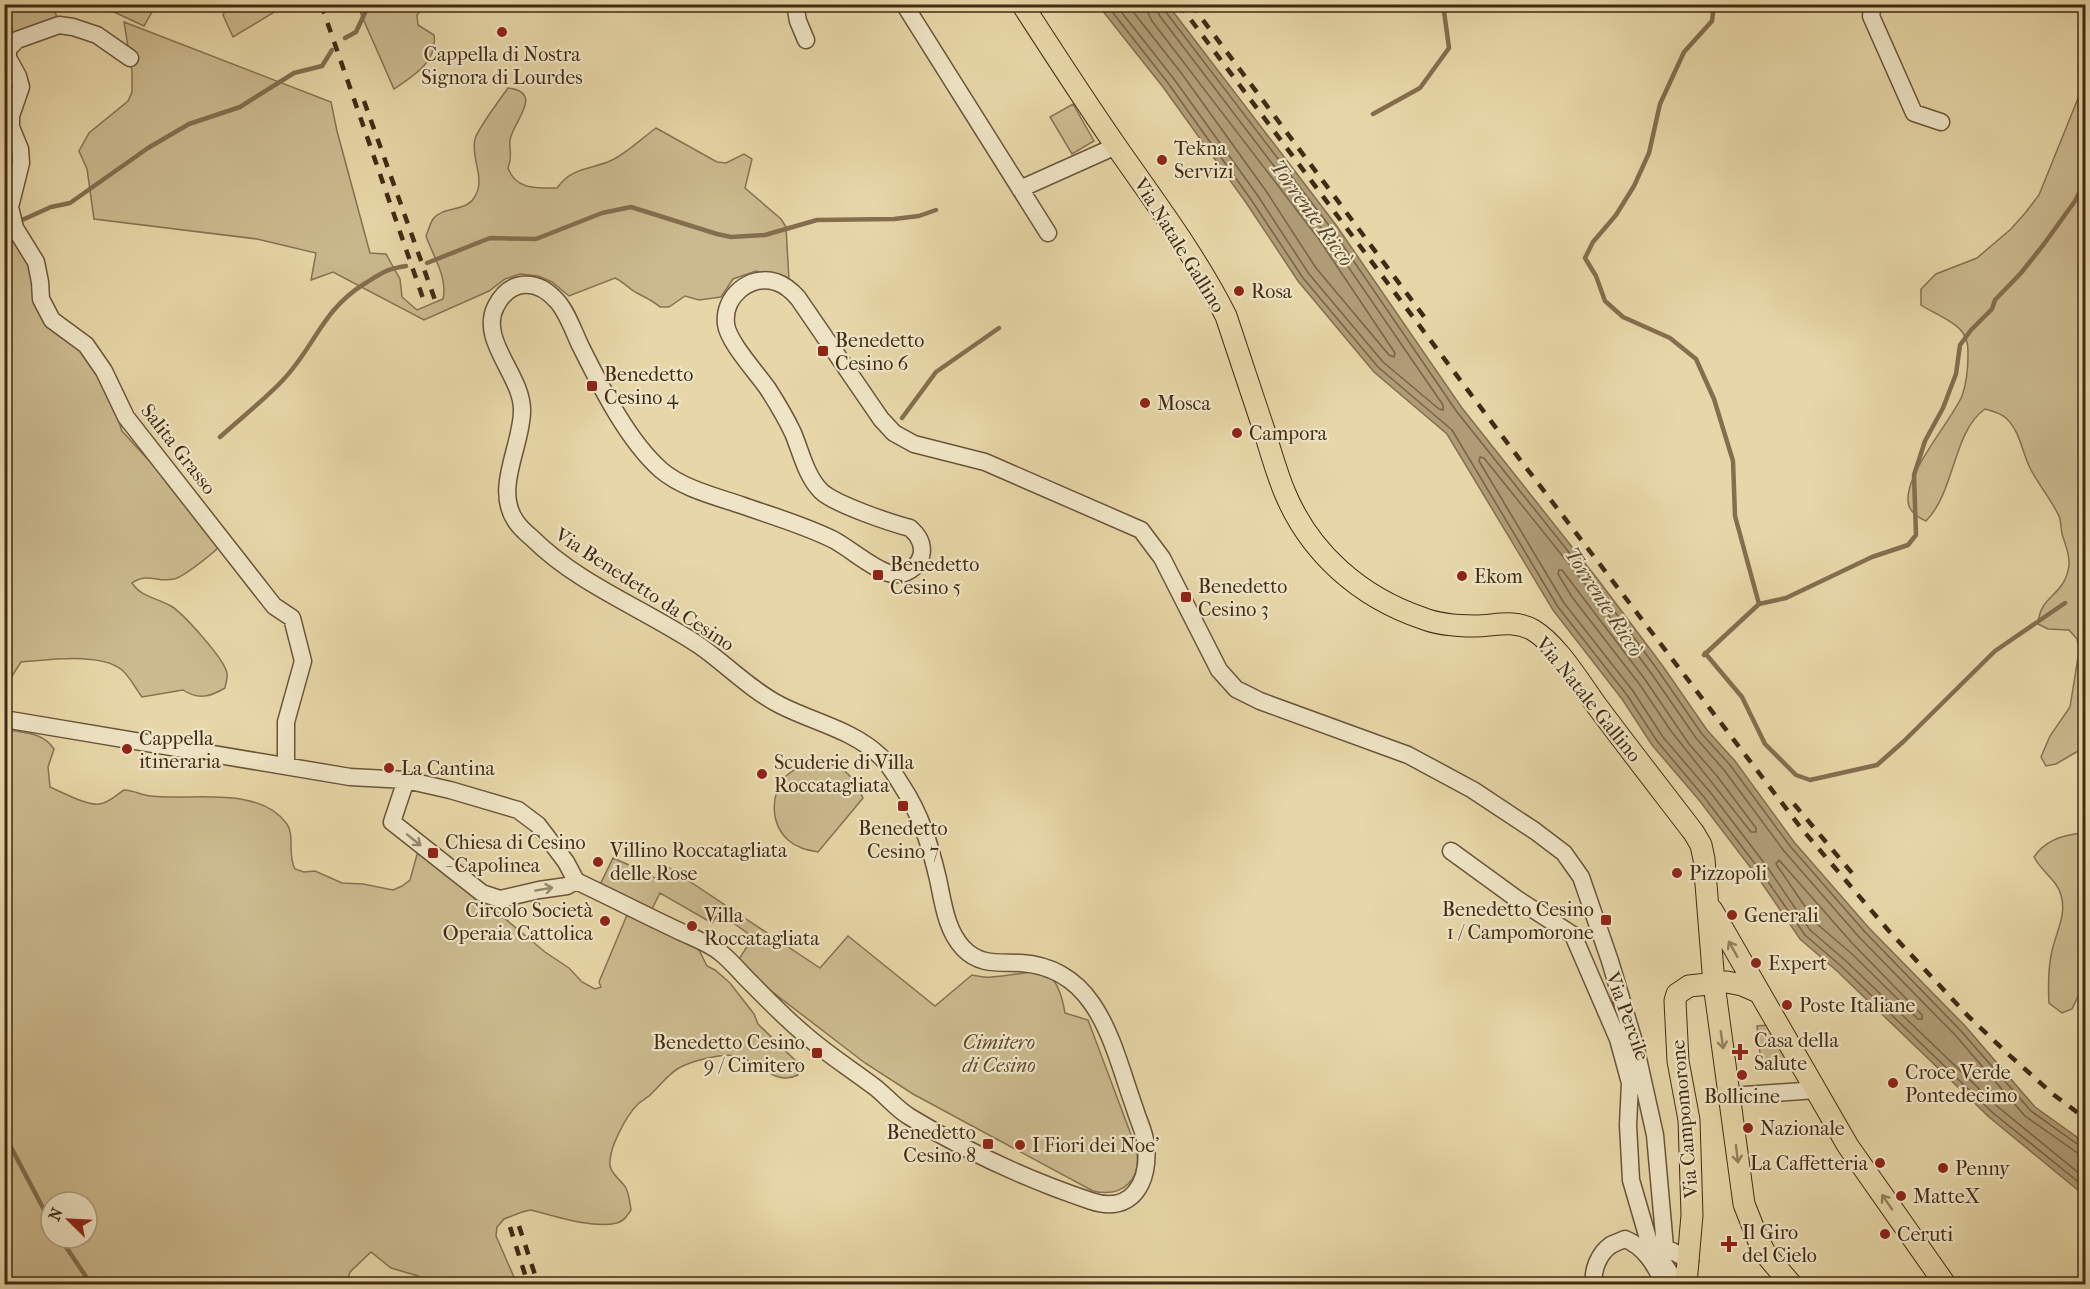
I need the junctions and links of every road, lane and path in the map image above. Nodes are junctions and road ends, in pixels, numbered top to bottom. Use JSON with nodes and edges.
{"nodes":[{"id":1,"x":795,"y":4,"type":"edge"},
{"id":2,"x":904,"y":4,"type":"edge"},
{"id":3,"x":1022,"y":4,"type":"edge"},
{"id":4,"x":1873,"y":4,"type":"edge"},
{"id":5,"x":806,"y":40,"type":"dead end"},
{"id":6,"x":130,"y":58,"type":"dead end"},
{"id":7,"x":1941,"y":122,"type":"dead end"},
{"id":8,"x":1116,"y":146,"type":"junction"},
{"id":9,"x":1020,"y":189,"type":"junction"},
{"id":10,"x":1047,"y":233,"type":"dead end"},
{"id":11,"x":4,"y":719,"type":"edge"},
{"id":12,"x":286,"y":766,"type":"junction"},
{"id":13,"x":406,"y":780,"type":"junction"},
{"id":14,"x":1451,"y":851,"type":"dead end"},
{"id":15,"x":576,"y":881,"type":"junction"},
{"id":16,"x":1708,"y":904,"type":"junction"},
{"id":17,"x":1714,"y":984,"type":"junction"},
{"id":18,"x":1758,"y":993,"type":"junction"},
{"id":19,"x":1816,"y":1090,"type":"junction"},
{"id":20,"x":1730,"y":1096,"type":"junction"},
{"id":21,"x":1690,"y":1260,"type":"junction"},
{"id":22,"x":1595,"y":1284,"type":"edge"},
{"id":23,"x":1664,"y":1284,"type":"edge"},
{"id":24,"x":1684,"y":1284,"type":"edge"},
{"id":25,"x":1791,"y":1284,"type":"edge"},
{"id":26,"x":1945,"y":1284,"type":"edge"}],
"edges":[{"from":1,"to":5,"type":"street"},
{"from":2,"to":9,"type":"street"},
{"from":3,"to":8,"type":"main road","name":"Via Natale Gallino"},
{"from":4,"to":7,"type":"street"},
{"from":6,"to":12,"type":"street","name":"Salita Grasso"},
{"from":8,"to":9,"type":"street"},
{"from":8,"to":16,"type":"main road","name":"Via Natale Gallino"},
{"from":9,"to":10,"type":"street"},
{"from":11,"to":12,"type":"street"},
{"from":12,"to":13,"type":"street"},
{"from":13,"to":15,"type":"street"},
{"from":13,"to":15,"type":"street","one_way":true},
{"from":14,"to":24,"type":"street","name":"Via Percile"},
{"from":15,"to":21,"type":"street","name":"Via Benedetto da Cesino"},
{"from":16,"to":17,"type":"main road","name":"Via Natale Gallino"},
{"from":18,"to":16,"type":"main road","one_way":true},
{"from":17,"to":18,"type":"main road","name":"Via Campomorone"},
{"from":17,"to":20,"type":"main road","name":"Via Natale Gallino","one_way":true},
{"from":17,"to":21,"type":"main road","name":"Via Campomorone"},
{"from":18,"to":19,"type":"main road"},
{"from":19,"to":20,"type":"street"},
{"from":26,"to":19,"type":"main road","one_way":true},
{"from":20,"to":25,"type":"main road","name":"Via Natale Gallino","one_way":true},
{"from":21,"to":24,"type":"main road","name":"Via Campomorone"},
{"from":22,"to":23,"type":"street"}]}
